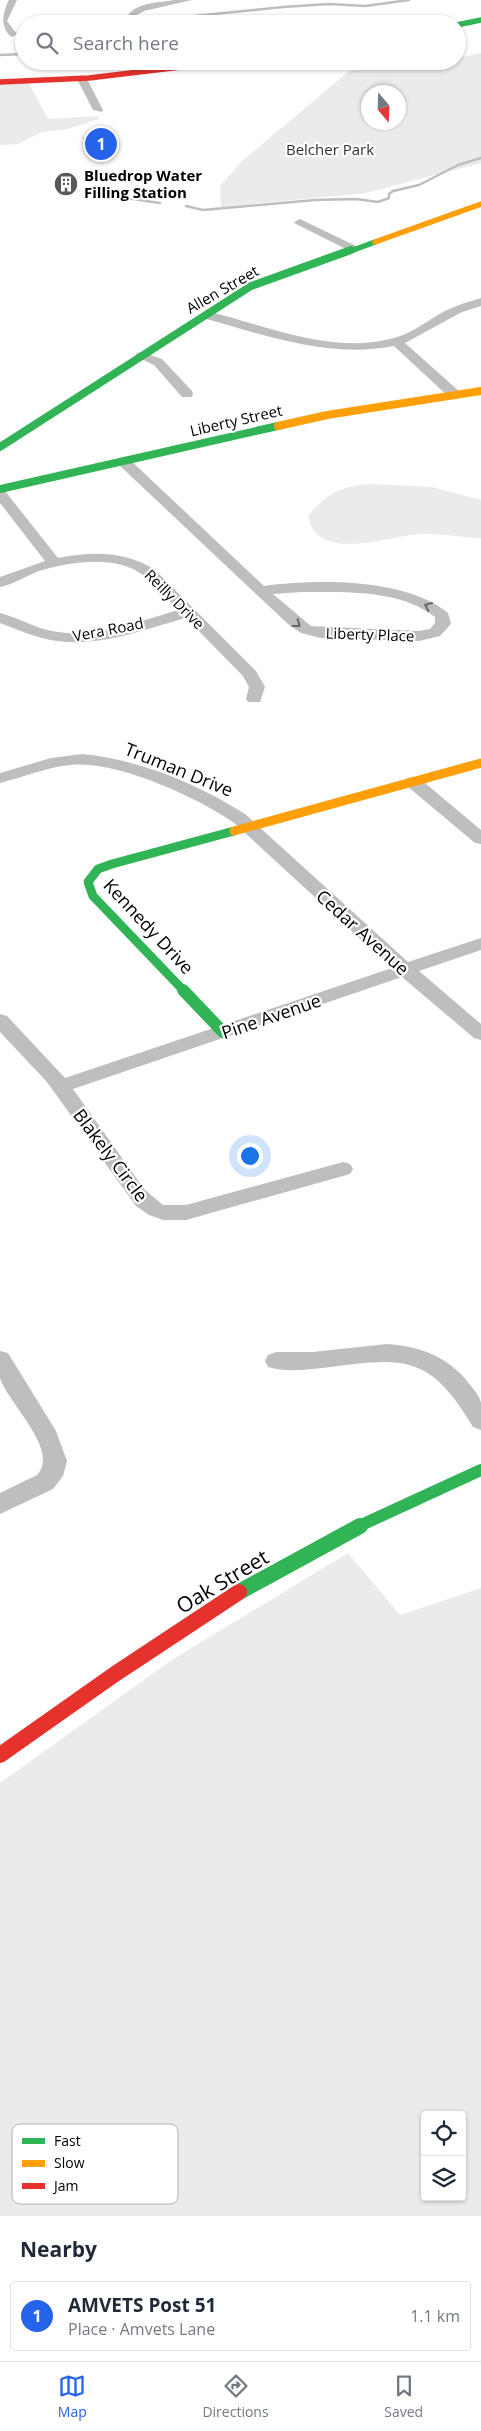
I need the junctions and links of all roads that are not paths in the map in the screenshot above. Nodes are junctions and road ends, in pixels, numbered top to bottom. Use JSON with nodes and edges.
{"nodes":[{"id":1,"x":13,"y":0,"type":"edge"},
{"id":2,"x":188,"y":0,"type":"edge"},
{"id":3,"x":165,"y":1,"type":"edge"},
{"id":4,"x":132,"y":15,"type":"edge"},
{"id":5,"x":481,"y":20,"type":"edge"},
{"id":6,"x":466,"y":23,"type":"edge"},
{"id":7,"x":12,"y":34,"type":"junction"},
{"id":8,"x":15,"y":34,"type":"edge"},
{"id":9,"x":0,"y":35,"type":"edge"},
{"id":10,"x":164,"y":70,"type":"edge"},
{"id":11,"x":82,"y":79,"type":"junction"},
{"id":12,"x":0,"y":82,"type":"edge"},
{"id":13,"x":98,"y":110,"type":"dead end"},
{"id":14,"x":481,"y":204,"type":"edge"},
{"id":15,"x":300,"y":222,"type":"dead end"},
{"id":16,"x":354,"y":249,"type":"junction"},
{"id":17,"x":481,"y":302,"type":"edge"},
{"id":18,"x":207,"y":315,"type":"junction"},
{"id":19,"x":397,"y":342,"type":"junction"},
{"id":20,"x":141,"y":356,"type":"junction"},
{"id":21,"x":481,"y":392,"type":"edge"},
{"id":22,"x":187,"y":394,"type":"dead end"},
{"id":23,"x":455,"y":395,"type":"junction"},
{"id":24,"x":0,"y":447,"type":"edge"},
{"id":25,"x":123,"y":461,"type":"junction"},
{"id":26,"x":0,"y":489,"type":"edge"},
{"id":27,"x":0,"y":494,"type":"edge"},
{"id":28,"x":55,"y":564,"type":"junction"},
{"id":29,"x":0,"y":583,"type":"edge"},
{"id":30,"x":261,"y":591,"type":"junction"},
{"id":31,"x":189,"y":612,"type":"junction"},
{"id":32,"x":0,"y":618,"type":"edge"},
{"id":33,"x":254,"y":699,"type":"dead end"},
{"id":34,"x":481,"y":762,"type":"edge"},
{"id":35,"x":0,"y":778,"type":"edge"},
{"id":36,"x":413,"y":782,"type":"junction"},
{"id":37,"x":248,"y":827,"type":"junction"},
{"id":38,"x":481,"y":839,"type":"edge"},
{"id":39,"x":481,"y":944,"type":"edge"},
{"id":40,"x":405,"y":970,"type":"junction"},
{"id":41,"x":0,"y":1020,"type":"edge"},
{"id":42,"x":223,"y":1032,"type":"junction"},
{"id":43,"x":481,"y":1034,"type":"edge"},
{"id":44,"x":60,"y":1086,"type":"junction"},
{"id":45,"x":343,"y":1169,"type":"dead end"},
{"id":46,"x":0,"y":1359,"type":"edge"},
{"id":47,"x":276,"y":1360,"type":"dead end"},
{"id":48,"x":481,"y":1421,"type":"edge"},
{"id":49,"x":481,"y":1470,"type":"edge"},
{"id":50,"x":0,"y":1504,"type":"edge"},
{"id":51,"x":0,"y":1755,"type":"edge"}],
"edges":[{"from":1,"to":7,"type":"street"},
{"from":2,"to":3,"type":"street"},
{"from":3,"to":4,"type":"street"},
{"from":5,"to":6,"type":"street"},
{"from":7,"to":8,"type":"street"},
{"from":7,"to":9,"type":"street"},
{"from":10,"to":11,"type":"street"},
{"from":11,"to":12,"type":"street"},
{"from":11,"to":13,"type":"street"},
{"from":14,"to":16,"type":"street","name":"Allen Street"},
{"from":15,"to":16,"type":"street"},
{"from":16,"to":18,"type":"street","name":"Allen Street"},
{"from":17,"to":19,"type":"street"},
{"from":18,"to":19,"type":"street"},
{"from":18,"to":20,"type":"street","name":"Allen Street"},
{"from":19,"to":23,"type":"street"},
{"from":20,"to":22,"type":"street"},
{"from":20,"to":24,"type":"street","name":"Allen Street"},
{"from":21,"to":23,"type":"street","name":"Liberty Street"},
{"from":23,"to":25,"type":"street","name":"Liberty Street"},
{"from":25,"to":26,"type":"street","name":"Liberty Street"},
{"from":25,"to":30,"type":"street","name":"Liberty Place"},
{"from":27,"to":28,"type":"street"},
{"from":28,"to":29,"type":"street","name":"Reilly Drive"},
{"from":28,"to":31,"type":"street","name":"Reilly Drive"},
{"from":30,"to":30,"type":"street","name":"Liberty Place","one_way":true},
{"from":31,"to":32,"type":"street","name":"Vera Road"},
{"from":31,"to":33,"type":"street","name":"Reilly Drive"},
{"from":34,"to":36,"type":"street"},
{"from":35,"to":37,"type":"street","name":"Truman Drive"},
{"from":36,"to":37,"type":"street"},
{"from":36,"to":38,"type":"street"},
{"from":37,"to":40,"type":"street","name":"Cedar Avenue"},
{"from":37,"to":42,"type":"street","name":"Kennedy Drive"},
{"from":39,"to":40,"type":"street","name":"Pine Avenue"},
{"from":40,"to":42,"type":"street","name":"Pine Avenue"},
{"from":40,"to":43,"type":"street","name":"Cedar Avenue"},
{"from":41,"to":44,"type":"street","name":"Blakely Circle"},
{"from":42,"to":44,"type":"street","name":"Pine Avenue"},
{"from":44,"to":45,"type":"street","name":"Blakely Circle"},
{"from":46,"to":50,"type":"street"},
{"from":47,"to":48,"type":"street"},
{"from":49,"to":51,"type":"street","name":"Oak Street"}]}
